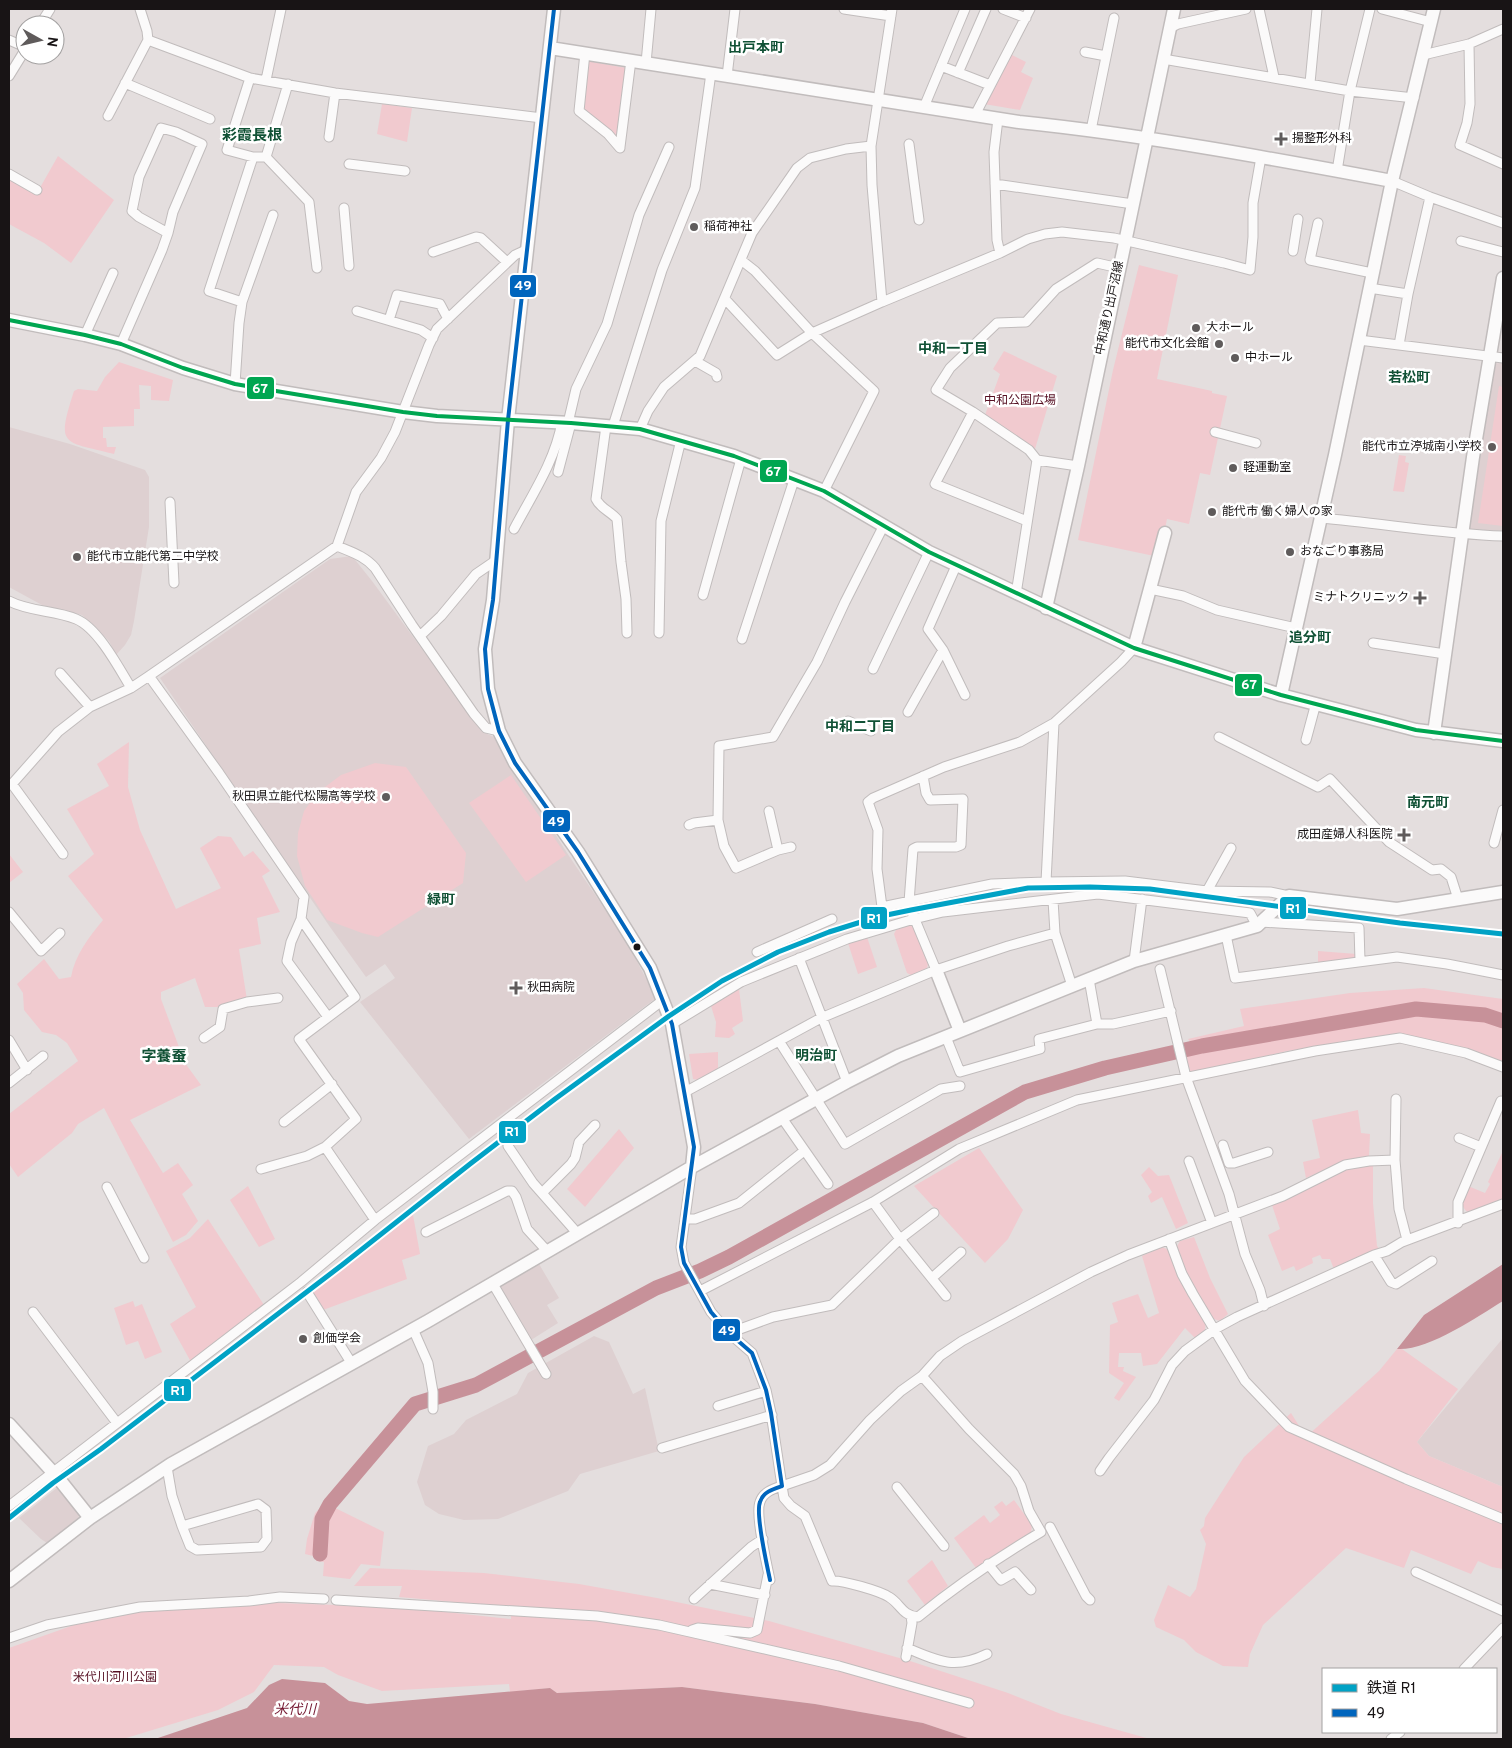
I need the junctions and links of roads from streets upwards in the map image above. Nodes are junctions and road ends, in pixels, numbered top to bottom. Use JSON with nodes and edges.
{"nodes":[{"id":1,"x":140,"y":9,"type":"edge"},
{"id":2,"x":281,"y":9,"type":"edge"},
{"id":3,"x":554,"y":9,"type":"edge"},
{"id":4,"x":651,"y":9,"type":"edge"},
{"id":5,"x":735,"y":9,"type":"edge"},
{"id":6,"x":844,"y":9,"type":"edge"},
{"id":7,"x":965,"y":9,"type":"edge"},
{"id":8,"x":986,"y":9,"type":"edge"},
{"id":9,"x":1003,"y":9,"type":"edge"},
{"id":10,"x":1030,"y":9,"type":"edge"},
{"id":11,"x":1174,"y":9,"type":"edge"},
{"id":12,"x":1246,"y":9,"type":"edge"},
{"id":13,"x":1258,"y":9,"type":"edge"},
{"id":14,"x":1317,"y":9,"type":"edge"},
{"id":15,"x":1370,"y":9,"type":"edge"},
{"id":16,"x":1382,"y":9,"type":"edge"},
{"id":17,"x":1434,"y":9,"type":"edge"},
{"id":18,"x":891,"y":13,"type":"edge"},
{"id":19,"x":1026,"y":18,"type":"junction"},
{"id":20,"x":1114,"y":18,"type":"dead end"},
{"id":21,"x":1431,"y":22,"type":"junction"},
{"id":22,"x":1170,"y":28,"type":"junction"},
{"id":23,"x":1503,"y":29,"type":"edge"},
{"id":24,"x":148,"y":40,"type":"junction"},
{"id":25,"x":1469,"y":44,"type":"junction"},
{"id":26,"x":550,"y":48,"type":"junction"},
{"id":27,"x":1084,"y":52,"type":"dead end"},
{"id":28,"x":585,"y":53,"type":"junction"},
{"id":29,"x":1424,"y":55,"type":"junction"},
{"id":30,"x":1106,"y":56,"type":"junction"},
{"id":31,"x":1163,"y":59,"type":"junction"},
{"id":32,"x":631,"y":60,"type":"junction"},
{"id":33,"x":646,"y":63,"type":"junction"},
{"id":34,"x":941,"y":66,"type":"junction"},
{"id":35,"x":711,"y":73,"type":"junction"},
{"id":36,"x":958,"y":73,"type":"junction"},
{"id":37,"x":727,"y":76,"type":"junction"},
{"id":38,"x":1274,"y":77,"type":"junction"},
{"id":39,"x":250,"y":78,"type":"junction"},
{"id":40,"x":266,"y":80,"type":"junction"},
{"id":41,"x":125,"y":83,"type":"junction"},
{"id":42,"x":1310,"y":83,"type":"junction"},
{"id":43,"x":288,"y":84,"type":"junction"},
{"id":44,"x":990,"y":85,"type":"junction"},
{"id":45,"x":1350,"y":91,"type":"junction"},
{"id":46,"x":336,"y":93,"type":"junction"},
{"id":47,"x":1414,"y":98,"type":"junction"},
{"id":48,"x":878,"y":100,"type":"junction"},
{"id":49,"x":924,"y":107,"type":"junction"},
{"id":50,"x":975,"y":115,"type":"junction"},
{"id":51,"x":108,"y":116,"type":"dead end"},
{"id":52,"x":542,"y":118,"type":"junction"},
{"id":53,"x":210,"y":119,"type":"dead end"},
{"id":54,"x":998,"y":119,"type":"junction"},
{"id":55,"x":1092,"y":130,"type":"junction"},
{"id":56,"x":329,"y":137,"type":"dead end"},
{"id":57,"x":1147,"y":138,"type":"junction"},
{"id":58,"x":909,"y":144,"type":"dead end"},
{"id":59,"x":871,"y":146,"type":"junction"},
{"id":60,"x":669,"y":147,"type":"dead end"},
{"id":61,"x":253,"y":157,"type":"junction"},
{"id":62,"x":266,"y":157,"type":"junction"},
{"id":63,"x":1261,"y":157,"type":"junction"},
{"id":64,"x":349,"y":164,"type":"dead end"},
{"id":65,"x":1503,"y":164,"type":"edge"},
{"id":66,"x":405,"y":171,"type":"dead end"},
{"id":67,"x":1337,"y":171,"type":"junction"},
{"id":68,"x":9,"y":174,"type":"edge"},
{"id":69,"x":1392,"y":181,"type":"junction"},
{"id":70,"x":995,"y":184,"type":"junction"},
{"id":71,"x":37,"y":190,"type":"dead end"},
{"id":72,"x":1430,"y":197,"type":"junction"},
{"id":73,"x":1133,"y":204,"type":"junction"},
{"id":74,"x":344,"y":208,"type":"dead end"},
{"id":75,"x":273,"y":215,"type":"dead end"},
{"id":76,"x":1298,"y":219,"type":"dead end"},
{"id":77,"x":919,"y":220,"type":"dead end"},
{"id":78,"x":1318,"y":223,"type":"dead end"},
{"id":79,"x":1503,"y":223,"type":"edge"},
{"id":80,"x":168,"y":233,"type":"junction"},
{"id":81,"x":1461,"y":241,"type":"dead end"},
{"id":82,"x":1125,"y":242,"type":"junction"},
{"id":83,"x":528,"y":249,"type":"junction"},
{"id":84,"x":1293,"y":251,"type":"dead end"},
{"id":85,"x":433,"y":252,"type":"dead end"},
{"id":86,"x":1503,"y":252,"type":"edge"},
{"id":87,"x":1000,"y":253,"type":"junction"},
{"id":88,"x":741,"y":260,"type":"junction"},
{"id":89,"x":507,"y":262,"type":"junction"},
{"id":90,"x":348,"y":266,"type":"dead end"},
{"id":91,"x":317,"y":268,"type":"dead end"},
{"id":92,"x":1119,"y":268,"type":"junction"},
{"id":93,"x":113,"y":273,"type":"dead end"},
{"id":94,"x":1372,"y":273,"type":"junction"},
{"id":95,"x":1503,"y":278,"type":"edge"},
{"id":96,"x":1369,"y":288,"type":"junction"},
{"id":97,"x":1408,"y":294,"type":"junction"},
{"id":98,"x":725,"y":299,"type":"junction"},
{"id":99,"x":242,"y":302,"type":"junction"},
{"id":100,"x":882,"y":302,"type":"junction"},
{"id":101,"x":357,"y":311,"type":"dead end"},
{"id":102,"x":448,"y":319,"type":"junction"},
{"id":103,"x":9,"y":320,"type":"edge"},
{"id":104,"x":389,"y":320,"type":"junction"},
{"id":105,"x":812,"y":333,"type":"junction"},
{"id":106,"x":85,"y":335,"type":"junction"},
{"id":107,"x":433,"y":338,"type":"junction"},
{"id":108,"x":1359,"y":340,"type":"junction"},
{"id":109,"x":121,"y":344,"type":"junction"},
{"id":110,"x":1399,"y":344,"type":"junction"},
{"id":111,"x":1497,"y":357,"type":"edge"},
{"id":112,"x":695,"y":361,"type":"junction"},
{"id":113,"x":717,"y":377,"type":"dead end"},
{"id":114,"x":235,"y":384,"type":"junction"},
{"id":115,"x":403,"y":412,"type":"junction"},
{"id":116,"x":973,"y":412,"type":"junction"},
{"id":117,"x":508,"y":420,"type":"junction"},
{"id":118,"x":567,"y":423,"type":"junction"},
{"id":119,"x":610,"y":426,"type":"junction"},
{"id":120,"x":640,"y":429,"type":"junction"},
{"id":121,"x":1215,"y":432,"type":"dead end"},
{"id":122,"x":681,"y":440,"type":"junction"},
{"id":123,"x":1256,"y":443,"type":"dead end"},
{"id":124,"x":741,"y":459,"type":"junction"},
{"id":125,"x":1037,"y":460,"type":"junction"},
{"id":126,"x":1078,"y":466,"type":"junction"},
{"id":127,"x":558,"y":472,"type":"dead end"},
{"id":128,"x":794,"y":480,"type":"junction"},
{"id":129,"x":824,"y":492,"type":"junction"},
{"id":130,"x":170,"y":502,"type":"dead end"},
{"id":131,"x":1320,"y":518,"type":"junction"},
{"id":132,"x":1027,"y":521,"type":"junction"},
{"id":133,"x":884,"y":525,"type":"junction"},
{"id":134,"x":514,"y":529,"type":"dead end"},
{"id":135,"x":1165,"y":533,"type":"dead end"},
{"id":136,"x":1462,"y":534,"type":"junction"},
{"id":137,"x":1503,"y":536,"type":"edge"},
{"id":138,"x":337,"y":546,"type":"junction"},
{"id":139,"x":929,"y":552,"type":"junction"},
{"id":140,"x":496,"y":561,"type":"junction"},
{"id":141,"x":956,"y":566,"type":"junction"},
{"id":142,"x":174,"y":583,"type":"dead end"},
{"id":143,"x":1150,"y":589,"type":"junction"},
{"id":144,"x":1016,"y":594,"type":"junction"},
{"id":145,"x":703,"y":595,"type":"dead end"},
{"id":146,"x":9,"y":601,"type":"edge"},
{"id":147,"x":1046,"y":608,"type":"junction"},
{"id":148,"x":1296,"y":628,"type":"junction"},
{"id":149,"x":627,"y":633,"type":"dead end"},
{"id":150,"x":659,"y":633,"type":"dead end"},
{"id":151,"x":420,"y":636,"type":"junction"},
{"id":152,"x":742,"y":639,"type":"dead end"},
{"id":153,"x":1373,"y":643,"type":"dead end"},
{"id":154,"x":1134,"y":648,"type":"junction"},
{"id":155,"x":943,"y":650,"type":"junction"},
{"id":156,"x":1445,"y":654,"type":"junction"},
{"id":157,"x":873,"y":669,"type":"dead end"},
{"id":158,"x":60,"y":673,"type":"dead end"},
{"id":159,"x":150,"y":676,"type":"junction"},
{"id":160,"x":131,"y":688,"type":"junction"},
{"id":161,"x":965,"y":695,"type":"dead end"},
{"id":162,"x":1281,"y":695,"type":"junction"},
{"id":163,"x":1316,"y":703,"type":"junction"},
{"id":164,"x":90,"y":707,"type":"junction"},
{"id":165,"x":908,"y":712,"type":"dead end"},
{"id":166,"x":848,"y":721,"type":"dead end"},
{"id":167,"x":1054,"y":723,"type":"junction"},
{"id":168,"x":499,"y":731,"type":"junction"},
{"id":169,"x":871,"y":731,"type":"dead end"},
{"id":170,"x":1434,"y":733,"type":"junction"},
{"id":171,"x":1219,"y":737,"type":"dead end"},
{"id":172,"x":1306,"y":740,"type":"dead end"},
{"id":173,"x":1503,"y":741,"type":"edge"},
{"id":174,"x":923,"y":776,"type":"junction"},
{"id":175,"x":10,"y":784,"type":"edge"},
{"id":176,"x":1503,"y":810,"type":"edge"},
{"id":177,"x":769,"y":811,"type":"dead end"},
{"id":178,"x":718,"y":820,"type":"junction"},
{"id":179,"x":688,"y":825,"type":"dead end"},
{"id":180,"x":1494,"y":843,"type":"dead end"},
{"id":181,"x":791,"y":847,"type":"dead end"},
{"id":182,"x":1231,"y":848,"type":"dead end"},
{"id":183,"x":778,"y":850,"type":"junction"},
{"id":184,"x":63,"y":854,"type":"dead end"},
{"id":185,"x":1046,"y":882,"type":"junction"},
{"id":186,"x":1207,"y":890,"type":"junction"},
{"id":187,"x":1503,"y":892,"type":"edge"},
{"id":188,"x":1290,"y":896,"type":"junction"},
{"id":189,"x":1142,"y":899,"type":"junction"},
{"id":190,"x":1458,"y":899,"type":"junction"},
{"id":191,"x":1053,"y":900,"type":"junction"},
{"id":192,"x":909,"y":902,"type":"junction"},
{"id":193,"x":9,"y":912,"type":"edge"},
{"id":194,"x":301,"y":919,"type":"junction"},
{"id":195,"x":832,"y":919,"type":"dead end"},
{"id":196,"x":914,"y":919,"type":"junction"},
{"id":197,"x":1259,"y":924,"type":"junction"},
{"id":198,"x":60,"y":933,"type":"dead end"},
{"id":199,"x":1055,"y":934,"type":"junction"},
{"id":200,"x":1226,"y":935,"type":"junction"},
{"id":201,"x":757,"y":952,"type":"dead end"},
{"id":202,"x":799,"y":958,"type":"junction"},
{"id":203,"x":1134,"y":961,"type":"junction"},
{"id":204,"x":1360,"y":961,"type":"junction"},
{"id":205,"x":1160,"y":969,"type":"dead end"},
{"id":206,"x":936,"y":970,"type":"junction"},
{"id":207,"x":1503,"y":975,"type":"edge"},
{"id":208,"x":1089,"y":979,"type":"junction"},
{"id":209,"x":1072,"y":986,"type":"junction"},
{"id":210,"x":278,"y":998,"type":"dead end"},
{"id":211,"x":663,"y":1000,"type":"junction"},
{"id":212,"x":1171,"y":1011,"type":"junction"},
{"id":213,"x":328,"y":1017,"type":"junction"},
{"id":214,"x":821,"y":1018,"type":"junction"},
{"id":215,"x":672,"y":1024,"type":"junction"},
{"id":216,"x":1098,"y":1024,"type":"junction"},
{"id":217,"x":960,"y":1031,"type":"junction"},
{"id":218,"x":946,"y":1036,"type":"junction"},
{"id":219,"x":204,"y":1038,"type":"dead end"},
{"id":220,"x":9,"y":1040,"type":"edge"},
{"id":221,"x":780,"y":1040,"type":"junction"},
{"id":222,"x":43,"y":1056,"type":"dead end"},
{"id":223,"x":1503,"y":1067,"type":"edge"},
{"id":224,"x":27,"y":1070,"type":"junction"},
{"id":225,"x":1186,"y":1074,"type":"junction"},
{"id":226,"x":847,"y":1082,"type":"junction"},
{"id":227,"x":9,"y":1083,"type":"edge"},
{"id":228,"x":332,"y":1084,"type":"junction"},
{"id":229,"x":960,"y":1086,"type":"dead end"},
{"id":230,"x":685,"y":1092,"type":"junction"},
{"id":231,"x":1396,"y":1099,"type":"dead end"},
{"id":232,"x":817,"y":1100,"type":"junction"},
{"id":233,"x":1501,"y":1101,"type":"dead end"},
{"id":234,"x":782,"y":1118,"type":"junction"},
{"id":235,"x":284,"y":1122,"type":"dead end"},
{"id":236,"x":595,"y":1125,"type":"dead end"},
{"id":237,"x":1459,"y":1138,"type":"dead end"},
{"id":238,"x":1223,"y":1145,"type":"dead end"},
{"id":239,"x":324,"y":1146,"type":"junction"},
{"id":240,"x":508,"y":1146,"type":"dead end"},
{"id":241,"x":1481,"y":1147,"type":"junction"},
{"id":242,"x":804,"y":1151,"type":"junction"},
{"id":243,"x":1268,"y":1152,"type":"dead end"},
{"id":244,"x":1395,"y":1160,"type":"junction"},
{"id":245,"x":1189,"y":1161,"type":"dead end"},
{"id":246,"x":692,"y":1168,"type":"junction"},
{"id":247,"x":261,"y":1169,"type":"dead end"},
{"id":248,"x":828,"y":1184,"type":"dead end"},
{"id":249,"x":107,"y":1187,"type":"dead end"},
{"id":250,"x":542,"y":1193,"type":"junction"},
{"id":251,"x":873,"y":1202,"type":"junction"},
{"id":252,"x":1503,"y":1204,"type":"edge"},
{"id":253,"x":934,"y":1214,"type":"dead end"},
{"id":254,"x":1234,"y":1215,"type":"junction"},
{"id":255,"x":686,"y":1219,"type":"junction"},
{"id":256,"x":375,"y":1220,"type":"junction"},
{"id":257,"x":1212,"y":1223,"type":"junction"},
{"id":258,"x":1458,"y":1223,"type":"junction"},
{"id":259,"x":426,"y":1232,"type":"dead end"},
{"id":260,"x":578,"y":1234,"type":"junction"},
{"id":261,"x":900,"y":1239,"type":"junction"},
{"id":262,"x":1169,"y":1239,"type":"junction"},
{"id":263,"x":1407,"y":1240,"type":"junction"},
{"id":264,"x":548,"y":1252,"type":"junction"},
{"id":265,"x":961,"y":1252,"type":"dead end"},
{"id":266,"x":1374,"y":1255,"type":"junction"},
{"id":267,"x":144,"y":1258,"type":"dead end"},
{"id":268,"x":1432,"y":1261,"type":"dead end"},
{"id":269,"x":932,"y":1278,"type":"junction"},
{"id":270,"x":493,"y":1284,"type":"junction"},
{"id":271,"x":698,"y":1288,"type":"junction"},
{"id":272,"x":307,"y":1292,"type":"dead end"},
{"id":273,"x":946,"y":1296,"type":"dead end"},
{"id":274,"x":1264,"y":1306,"type":"junction"},
{"id":275,"x":33,"y":1312,"type":"dead end"},
{"id":276,"x":413,"y":1329,"type":"junction"},
{"id":277,"x":1215,"y":1329,"type":"junction"},
{"id":278,"x":729,"y":1333,"type":"junction"},
{"id":279,"x":352,"y":1364,"type":"junction"},
{"id":280,"x":546,"y":1374,"type":"dead end"},
{"id":281,"x":922,"y":1376,"type":"junction"},
{"id":282,"x":766,"y":1391,"type":"junction"},
{"id":283,"x":718,"y":1406,"type":"dead end"},
{"id":284,"x":432,"y":1408,"type":"dead end"},
{"id":285,"x":772,"y":1414,"type":"junction"},
{"id":286,"x":116,"y":1423,"type":"junction"},
{"id":287,"x":9,"y":1424,"type":"edge"},
{"id":288,"x":662,"y":1448,"type":"dead end"},
{"id":289,"x":167,"y":1467,"type":"junction"},
{"id":290,"x":1100,"y":1471,"type":"dead end"},
{"id":291,"x":54,"y":1472,"type":"junction"},
{"id":292,"x":782,"y":1486,"type":"junction"},
{"id":293,"x":897,"y":1487,"type":"dead end"},
{"id":294,"x":9,"y":1506,"type":"edge"},
{"id":295,"x":90,"y":1518,"type":"junction"},
{"id":296,"x":1503,"y":1519,"type":"edge"},
{"id":297,"x":182,"y":1526,"type":"junction"},
{"id":298,"x":1050,"y":1526,"type":"dead end"},
{"id":299,"x":763,"y":1540,"type":"junction"},
{"id":300,"x":944,"y":1546,"type":"dead end"},
{"id":301,"x":988,"y":1564,"type":"junction"},
{"id":302,"x":1416,"y":1572,"type":"dead end"},
{"id":303,"x":9,"y":1581,"type":"edge"},
{"id":304,"x":710,"y":1584,"type":"junction"},
{"id":305,"x":1032,"y":1590,"type":"dead end"},
{"id":306,"x":765,"y":1595,"type":"junction"},
{"id":307,"x":324,"y":1599,"type":"dead end"},
{"id":308,"x":694,"y":1599,"type":"dead end"},
{"id":309,"x":336,"y":1600,"type":"dead end"},
{"id":310,"x":1090,"y":1600,"type":"dead end"},
{"id":311,"x":1503,"y":1611,"type":"edge"},
{"id":312,"x":911,"y":1616,"type":"junction"},
{"id":313,"x":1503,"y":1628,"type":"edge"},
{"id":314,"x":685,"y":1631,"type":"junction"},
{"id":315,"x":9,"y":1638,"type":"edge"},
{"id":316,"x":987,"y":1654,"type":"dead end"},
{"id":317,"x":1465,"y":1668,"type":"edge"},
{"id":318,"x":969,"y":1703,"type":"dead end"}],
"edges":[{"from":1,"to":24,"type":"street"},
{"from":2,"to":40,"type":"street"},
{"from":3,"to":26,"type":"street"},
{"from":4,"to":33,"type":"street"},
{"from":5,"to":37,"type":"street"},
{"from":6,"to":18,"type":"street"},
{"from":7,"to":34,"type":"street"},
{"from":8,"to":36,"type":"street"},
{"from":9,"to":19,"type":"street"},
{"from":10,"to":19,"type":"street"},
{"from":11,"to":22,"type":"street","name":"中和通り出戸沼線"},
{"from":12,"to":22,"type":"street"},
{"from":13,"to":38,"type":"street"},
{"from":14,"to":42,"type":"street"},
{"from":15,"to":45,"type":"street"},
{"from":16,"to":21,"type":"street"},
{"from":17,"to":21,"type":"street"},
{"from":18,"to":48,"type":"street"},
{"from":19,"to":44,"type":"street"},
{"from":20,"to":30,"type":"street"},
{"from":21,"to":29,"type":"street"},
{"from":22,"to":31,"type":"street","name":"中和通り出戸沼線"},
{"from":23,"to":25,"type":"street"},
{"from":24,"to":39,"type":"street"},
{"from":24,"to":41,"type":"street"},
{"from":25,"to":29,"type":"street"},
{"from":25,"to":65,"type":"street"},
{"from":26,"to":28,"type":"street"},
{"from":26,"to":52,"type":"street"},
{"from":27,"to":30,"type":"street"},
{"from":28,"to":32,"type":"street"},
{"from":28,"to":32,"type":"street"},
{"from":29,"to":47,"type":"street"},
{"from":30,"to":55,"type":"street"},
{"from":31,"to":38,"type":"street"},
{"from":31,"to":57,"type":"street","name":"中和通り出戸沼線"},
{"from":32,"to":33,"type":"street"},
{"from":33,"to":35,"type":"street"},
{"from":34,"to":36,"type":"street"},
{"from":34,"to":49,"type":"street"},
{"from":35,"to":37,"type":"street"},
{"from":35,"to":119,"type":"street"},
{"from":36,"to":44,"type":"street"},
{"from":37,"to":48,"type":"street"},
{"from":38,"to":42,"type":"street"},
{"from":39,"to":40,"type":"street"},
{"from":39,"to":61,"type":"street"},
{"from":40,"to":43,"type":"street"},
{"from":41,"to":51,"type":"street"},
{"from":41,"to":53,"type":"street"},
{"from":42,"to":45,"type":"street"},
{"from":43,"to":46,"type":"street"},
{"from":43,"to":62,"type":"street"},
{"from":44,"to":50,"type":"street"},
{"from":45,"to":47,"type":"street"},
{"from":45,"to":67,"type":"street"},
{"from":46,"to":52,"type":"street"},
{"from":46,"to":56,"type":"street"},
{"from":47,"to":69,"type":"street"},
{"from":48,"to":49,"type":"street"},
{"from":48,"to":59,"type":"street"},
{"from":49,"to":50,"type":"street"},
{"from":50,"to":54,"type":"street"},
{"from":52,"to":83,"type":"street"},
{"from":54,"to":55,"type":"street"},
{"from":54,"to":70,"type":"street"},
{"from":55,"to":57,"type":"street"},
{"from":57,"to":63,"type":"street"},
{"from":57,"to":73,"type":"street","name":"中和通り出戸沼線"},
{"from":58,"to":77,"type":"street"},
{"from":59,"to":88,"type":"street"},
{"from":59,"to":100,"type":"street"},
{"from":60,"to":118,"type":"street"},
{"from":61,"to":62,"type":"street"},
{"from":61,"to":99,"type":"street"},
{"from":62,"to":91,"type":"street"},
{"from":63,"to":67,"type":"street"},
{"from":63,"to":82,"type":"street"},
{"from":64,"to":66,"type":"street"},
{"from":67,"to":69,"type":"street"},
{"from":68,"to":71,"type":"street"},
{"from":69,"to":72,"type":"street"},
{"from":69,"to":94,"type":"street"},
{"from":70,"to":73,"type":"street"},
{"from":70,"to":87,"type":"street"},
{"from":72,"to":79,"type":"street"},
{"from":72,"to":97,"type":"street"},
{"from":73,"to":82,"type":"street","name":"中和通り出戸沼線"},
{"from":74,"to":90,"type":"street"},
{"from":75,"to":99,"type":"street"},
{"from":76,"to":84,"type":"street"},
{"from":78,"to":94,"type":"street"},
{"from":80,"to":80,"type":"street"},
{"from":80,"to":109,"type":"street"},
{"from":81,"to":86,"type":"street"},
{"from":82,"to":87,"type":"street"},
{"from":82,"to":92,"type":"street","name":"中和通り出戸沼線"},
{"from":83,"to":89,"type":"street"},
{"from":83,"to":117,"type":"street"},
{"from":85,"to":89,"type":"street"},
{"from":87,"to":100,"type":"street"},
{"from":88,"to":98,"type":"street"},
{"from":88,"to":105,"type":"street"},
{"from":89,"to":102,"type":"street"},
{"from":92,"to":116,"type":"street"},
{"from":92,"to":126,"type":"street","name":"中和通り出戸沼線"},
{"from":93,"to":106,"type":"street"},
{"from":94,"to":96,"type":"street"},
{"from":95,"to":111,"type":"street"},
{"from":96,"to":97,"type":"street"},
{"from":96,"to":108,"type":"street"},
{"from":97,"to":110,"type":"street"},
{"from":98,"to":105,"type":"street"},
{"from":98,"to":112,"type":"street"},
{"from":99,"to":114,"type":"street"},
{"from":100,"to":105,"type":"street"},
{"from":101,"to":104,"type":"street"},
{"from":102,"to":104,"type":"street"},
{"from":102,"to":107,"type":"street"},
{"from":103,"to":106,"type":"street"},
{"from":104,"to":107,"type":"street"},
{"from":105,"to":129,"type":"street"},
{"from":106,"to":109,"type":"street"},
{"from":107,"to":115,"type":"street"},
{"from":108,"to":110,"type":"street"},
{"from":108,"to":131,"type":"street"},
{"from":109,"to":114,"type":"street"},
{"from":110,"to":111,"type":"street"},
{"from":111,"to":136,"type":"street"},
{"from":112,"to":113,"type":"street"},
{"from":112,"to":120,"type":"street"},
{"from":114,"to":115,"type":"street"},
{"from":115,"to":117,"type":"street"},
{"from":115,"to":138,"type":"street"},
{"from":116,"to":125,"type":"street"},
{"from":116,"to":132,"type":"street"},
{"from":117,"to":118,"type":"street"},
{"from":117,"to":140,"type":"street"},
{"from":118,"to":119,"type":"street"},
{"from":118,"to":127,"type":"street"},
{"from":118,"to":134,"type":"street"},
{"from":119,"to":120,"type":"street"},
{"from":119,"to":149,"type":"street"},
{"from":120,"to":122,"type":"street"},
{"from":121,"to":123,"type":"street"},
{"from":122,"to":124,"type":"street"},
{"from":122,"to":150,"type":"street"},
{"from":124,"to":128,"type":"street"},
{"from":124,"to":145,"type":"street"},
{"from":125,"to":126,"type":"street"},
{"from":125,"to":132,"type":"street"},
{"from":126,"to":147,"type":"street","name":"中和通り出戸沼線"},
{"from":128,"to":129,"type":"street"},
{"from":128,"to":152,"type":"street"},
{"from":129,"to":133,"type":"street"},
{"from":130,"to":142,"type":"street"},
{"from":131,"to":136,"type":"street"},
{"from":131,"to":148,"type":"street"},
{"from":132,"to":144,"type":"street"},
{"from":133,"to":139,"type":"street"},
{"from":133,"to":178,"type":"street"},
{"from":135,"to":143,"type":"street"},
{"from":136,"to":137,"type":"street"},
{"from":136,"to":156,"type":"street"},
{"from":138,"to":151,"type":"street"},
{"from":138,"to":159,"type":"street"},
{"from":139,"to":141,"type":"street"},
{"from":139,"to":157,"type":"street"},
{"from":140,"to":151,"type":"street"},
{"from":140,"to":168,"type":"street"},
{"from":141,"to":144,"type":"street"},
{"from":141,"to":155,"type":"street"},
{"from":143,"to":148,"type":"street"},
{"from":143,"to":154,"type":"street"},
{"from":144,"to":147,"type":"street"},
{"from":146,"to":160,"type":"street"},
{"from":147,"to":154,"type":"street"},
{"from":148,"to":162,"type":"street"},
{"from":151,"to":168,"type":"street"},
{"from":153,"to":156,"type":"street"},
{"from":154,"to":162,"type":"street"},
{"from":154,"to":167,"type":"street"},
{"from":155,"to":161,"type":"street"},
{"from":155,"to":165,"type":"street"},
{"from":156,"to":170,"type":"street"},
{"from":158,"to":164,"type":"street"},
{"from":159,"to":160,"type":"street"},
{"from":159,"to":194,"type":"street"},
{"from":160,"to":164,"type":"street"},
{"from":162,"to":163,"type":"street"},
{"from":163,"to":170,"type":"street"},
{"from":163,"to":172,"type":"street"},
{"from":164,"to":175,"type":"street"},
{"from":166,"to":169,"type":"street"},
{"from":167,"to":174,"type":"street"},
{"from":167,"to":185,"type":"street"},
{"from":168,"to":211,"type":"street"},
{"from":170,"to":173,"type":"street"},
{"from":171,"to":190,"type":"street"},
{"from":174,"to":192,"type":"street"},
{"from":174,"to":192,"type":"street"},
{"from":175,"to":184,"type":"street"},
{"from":176,"to":180,"type":"street"},
{"from":177,"to":183,"type":"street"},
{"from":178,"to":179,"type":"street"},
{"from":178,"to":183,"type":"street"},
{"from":181,"to":183,"type":"street"},
{"from":182,"to":186,"type":"street"},
{"from":185,"to":186,"type":"street"},
{"from":185,"to":192,"type":"street"},
{"from":186,"to":188,"type":"street"},
{"from":187,"to":190,"type":"street"},
{"from":188,"to":190,"type":"street"},
{"from":188,"to":197,"type":"street"},
{"from":189,"to":191,"type":"street"},
{"from":189,"to":197,"type":"street"},
{"from":189,"to":203,"type":"street"},
{"from":191,"to":196,"type":"street"},
{"from":191,"to":199,"type":"street"},
{"from":192,"to":196,"type":"street"},
{"from":193,"to":198,"type":"street"},
{"from":194,"to":213,"type":"street"},
{"from":194,"to":213,"type":"street"},
{"from":195,"to":201,"type":"street"},
{"from":196,"to":202,"type":"street"},
{"from":196,"to":206,"type":"street"},
{"from":197,"to":200,"type":"street"},
{"from":197,"to":204,"type":"street"},
{"from":199,"to":206,"type":"street"},
{"from":199,"to":209,"type":"street"},
{"from":200,"to":203,"type":"street"},
{"from":200,"to":204,"type":"street"},
{"from":202,"to":214,"type":"street"},
{"from":202,"to":215,"type":"street"},
{"from":203,"to":208,"type":"street"},
{"from":204,"to":207,"type":"street"},
{"from":205,"to":212,"type":"street"},
{"from":206,"to":214,"type":"street"},
{"from":206,"to":217,"type":"street"},
{"from":208,"to":209,"type":"street"},
{"from":208,"to":216,"type":"street"},
{"from":209,"to":217,"type":"street"},
{"from":210,"to":219,"type":"street"},
{"from":211,"to":215,"type":"street"},
{"from":211,"to":256,"type":"street"},
{"from":212,"to":216,"type":"street"},
{"from":212,"to":225,"type":"street"},
{"from":213,"to":228,"type":"street"},
{"from":214,"to":221,"type":"street"},
{"from":214,"to":226,"type":"street"},
{"from":215,"to":230,"type":"street"},
{"from":216,"to":218,"type":"street"},
{"from":217,"to":218,"type":"street"},
{"from":218,"to":226,"type":"street"},
{"from":220,"to":224,"type":"street"},
{"from":221,"to":230,"type":"street"},
{"from":221,"to":232,"type":"street"},
{"from":222,"to":224,"type":"street"},
{"from":223,"to":225,"type":"street"},
{"from":224,"to":227,"type":"street"},
{"from":225,"to":251,"type":"street"},
{"from":225,"to":254,"type":"street"},
{"from":226,"to":232,"type":"street"},
{"from":228,"to":235,"type":"street"},
{"from":228,"to":239,"type":"street"},
{"from":229,"to":232,"type":"street"},
{"from":230,"to":246,"type":"street"},
{"from":231,"to":244,"type":"street"},
{"from":232,"to":234,"type":"street"},
{"from":233,"to":241,"type":"street"},
{"from":234,"to":242,"type":"street"},
{"from":234,"to":246,"type":"street"},
{"from":236,"to":250,"type":"street"},
{"from":237,"to":241,"type":"street"},
{"from":238,"to":243,"type":"street"},
{"from":239,"to":247,"type":"street"},
{"from":239,"to":256,"type":"street"},
{"from":240,"to":250,"type":"street"},
{"from":241,"to":258,"type":"street"},
{"from":242,"to":248,"type":"street"},
{"from":242,"to":255,"type":"street"},
{"from":244,"to":254,"type":"street"},
{"from":244,"to":263,"type":"street"},
{"from":245,"to":257,"type":"street"},
{"from":246,"to":255,"type":"street"},
{"from":246,"to":260,"type":"street"},
{"from":249,"to":267,"type":"street"},
{"from":250,"to":260,"type":"street"},
{"from":251,"to":261,"type":"street"},
{"from":251,"to":271,"type":"street"},
{"from":252,"to":258,"type":"street"},
{"from":253,"to":261,"type":"street"},
{"from":254,"to":257,"type":"street"},
{"from":254,"to":274,"type":"street"},
{"from":255,"to":271,"type":"street"},
{"from":256,"to":286,"type":"street"},
{"from":257,"to":262,"type":"street"},
{"from":258,"to":263,"type":"street"},
{"from":259,"to":264,"type":"street"},
{"from":260,"to":264,"type":"street"},
{"from":261,"to":269,"type":"street"},
{"from":261,"to":278,"type":"street"},
{"from":262,"to":277,"type":"street"},
{"from":262,"to":281,"type":"street"},
{"from":263,"to":266,"type":"street"},
{"from":264,"to":270,"type":"street"},
{"from":265,"to":269,"type":"street"},
{"from":266,"to":268,"type":"street"},
{"from":266,"to":274,"type":"street"},
{"from":269,"to":273,"type":"street"},
{"from":270,"to":276,"type":"street"},
{"from":270,"to":280,"type":"street"},
{"from":271,"to":278,"type":"street"},
{"from":272,"to":279,"type":"street"},
{"from":274,"to":277,"type":"street"},
{"from":275,"to":286,"type":"street"},
{"from":276,"to":279,"type":"street"},
{"from":276,"to":284,"type":"street"},
{"from":277,"to":290,"type":"street"},
{"from":277,"to":296,"type":"street"},
{"from":278,"to":282,"type":"street"},
{"from":279,"to":289,"type":"street"},
{"from":281,"to":292,"type":"street"},
{"from":281,"to":301,"type":"street"},
{"from":282,"to":283,"type":"street"},
{"from":282,"to":285,"type":"street"},
{"from":285,"to":288,"type":"street"},
{"from":285,"to":292,"type":"street"},
{"from":286,"to":291,"type":"street"},
{"from":287,"to":291,"type":"street"},
{"from":289,"to":295,"type":"street"},
{"from":289,"to":297,"type":"street"},
{"from":291,"to":294,"type":"street"},
{"from":291,"to":295,"type":"street"},
{"from":292,"to":299,"type":"street"},
{"from":292,"to":312,"type":"street"},
{"from":293,"to":300,"type":"street"},
{"from":295,"to":303,"type":"street"},
{"from":297,"to":297,"type":"street"},
{"from":298,"to":310,"type":"street"},
{"from":299,"to":304,"type":"street"},
{"from":299,"to":306,"type":"street"},
{"from":301,"to":305,"type":"street"},
{"from":301,"to":312,"type":"street"},
{"from":302,"to":311,"type":"street"},
{"from":304,"to":306,"type":"street"},
{"from":304,"to":308,"type":"street"},
{"from":306,"to":314,"type":"street"},
{"from":307,"to":315,"type":"street"},
{"from":309,"to":314,"type":"street"},
{"from":312,"to":316,"type":"street"},
{"from":313,"to":317,"type":"street"},
{"from":314,"to":318,"type":"street"}]}
